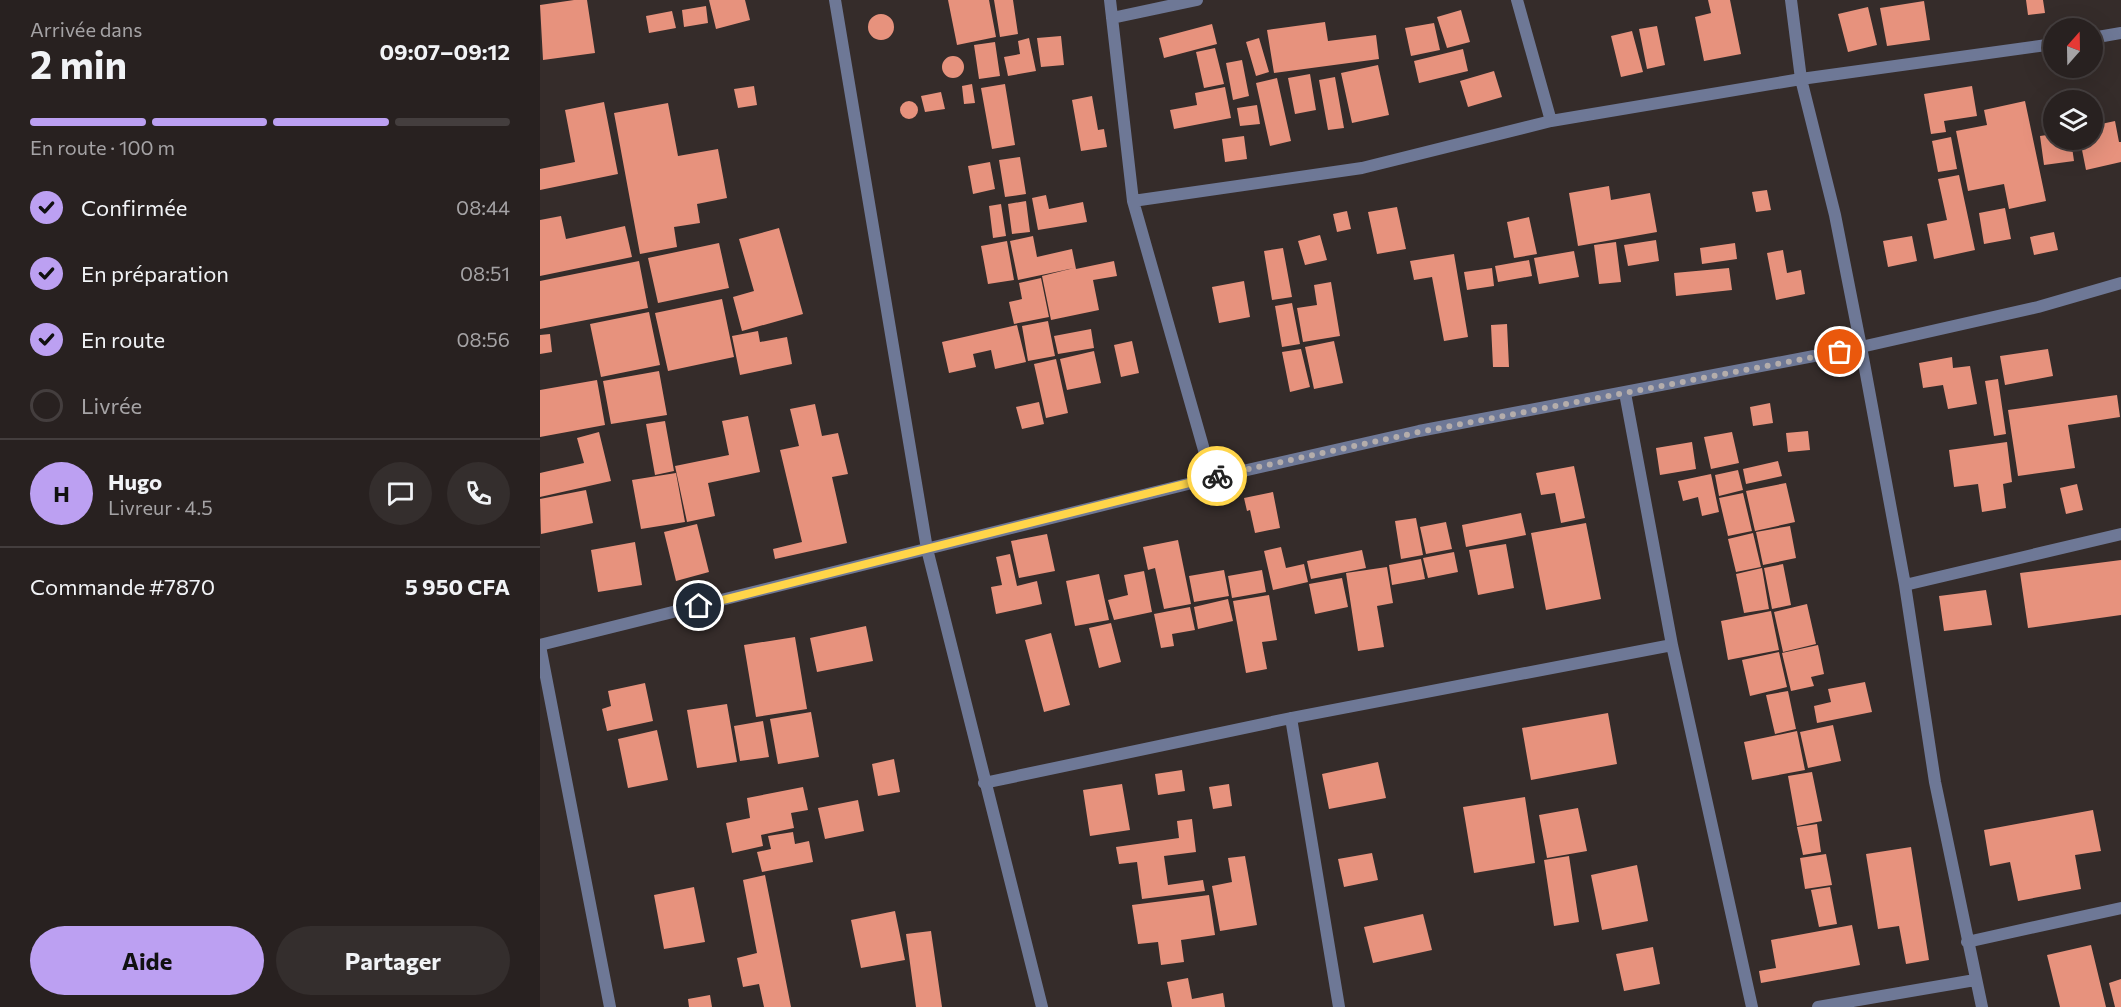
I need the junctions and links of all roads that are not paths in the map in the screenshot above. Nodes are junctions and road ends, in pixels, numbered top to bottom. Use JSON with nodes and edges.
{"nodes":[{"id":1,"x":835,"y":0,"type":"edge"},
{"id":2,"x":1110,"y":0,"type":"edge"},
{"id":3,"x":1197,"y":0,"type":"edge"},
{"id":4,"x":1517,"y":0,"type":"edge"},
{"id":5,"x":1791,"y":0,"type":"edge"},
{"id":6,"x":1112,"y":18,"type":"junction"},
{"id":7,"x":2121,"y":33,"type":"edge"},
{"id":8,"x":2103,"y":36,"type":"edge"},
{"id":9,"x":2043,"y":46,"type":"edge"},
{"id":10,"x":1801,"y":79,"type":"junction"},
{"id":11,"x":1551,"y":121,"type":"junction"},
{"id":12,"x":1133,"y":201,"type":"junction"},
{"id":13,"x":2121,"y":284,"type":"edge"},
{"id":14,"x":1861,"y":348,"type":"junction"},
{"id":15,"x":1625,"y":393,"type":"junction"},
{"id":16,"x":1212,"y":478,"type":"junction"},
{"id":17,"x":2121,"y":534,"type":"edge"},
{"id":18,"x":927,"y":549,"type":"junction"},
{"id":19,"x":1905,"y":585,"type":"junction"},
{"id":20,"x":1672,"y":645,"type":"junction"},
{"id":21,"x":540,"y":646,"type":"edge"},
{"id":22,"x":1291,"y":717,"type":"junction"},
{"id":23,"x":984,"y":783,"type":"junction"},
{"id":24,"x":2121,"y":908,"type":"edge"},
{"id":25,"x":1967,"y":942,"type":"junction"},
{"id":26,"x":1975,"y":980,"type":"junction"},
{"id":27,"x":610,"y":1007,"type":"edge"},
{"id":28,"x":1042,"y":1007,"type":"edge"},
{"id":29,"x":1339,"y":1007,"type":"edge"},
{"id":30,"x":1752,"y":1007,"type":"edge"},
{"id":31,"x":1818,"y":1007,"type":"edge"},
{"id":32,"x":1982,"y":1007,"type":"edge"}],
"edges":[{"from":1,"to":18,"type":"street"},
{"from":2,"to":6,"type":"street"},
{"from":3,"to":6,"type":"street"},
{"from":4,"to":11,"type":"street"},
{"from":5,"to":10,"type":"street"},
{"from":6,"to":12,"type":"street"},
{"from":7,"to":8,"type":"street"},
{"from":9,"to":10,"type":"street"},
{"from":10,"to":11,"type":"street"},
{"from":10,"to":14,"type":"street"},
{"from":11,"to":12,"type":"street"},
{"from":12,"to":16,"type":"street"},
{"from":13,"to":14,"type":"street"},
{"from":14,"to":15,"type":"street"},
{"from":14,"to":19,"type":"street"},
{"from":15,"to":16,"type":"street"},
{"from":15,"to":20,"type":"street"},
{"from":16,"to":18,"type":"street"},
{"from":17,"to":19,"type":"street"},
{"from":18,"to":21,"type":"street"},
{"from":18,"to":23,"type":"street"},
{"from":19,"to":25,"type":"street"},
{"from":20,"to":22,"type":"street"},
{"from":20,"to":30,"type":"street"},
{"from":21,"to":27,"type":"street"},
{"from":22,"to":23,"type":"street"},
{"from":22,"to":29,"type":"street"},
{"from":23,"to":28,"type":"street"},
{"from":24,"to":25,"type":"street"},
{"from":25,"to":26,"type":"street"},
{"from":26,"to":31,"type":"street"},
{"from":26,"to":32,"type":"street"}]}
